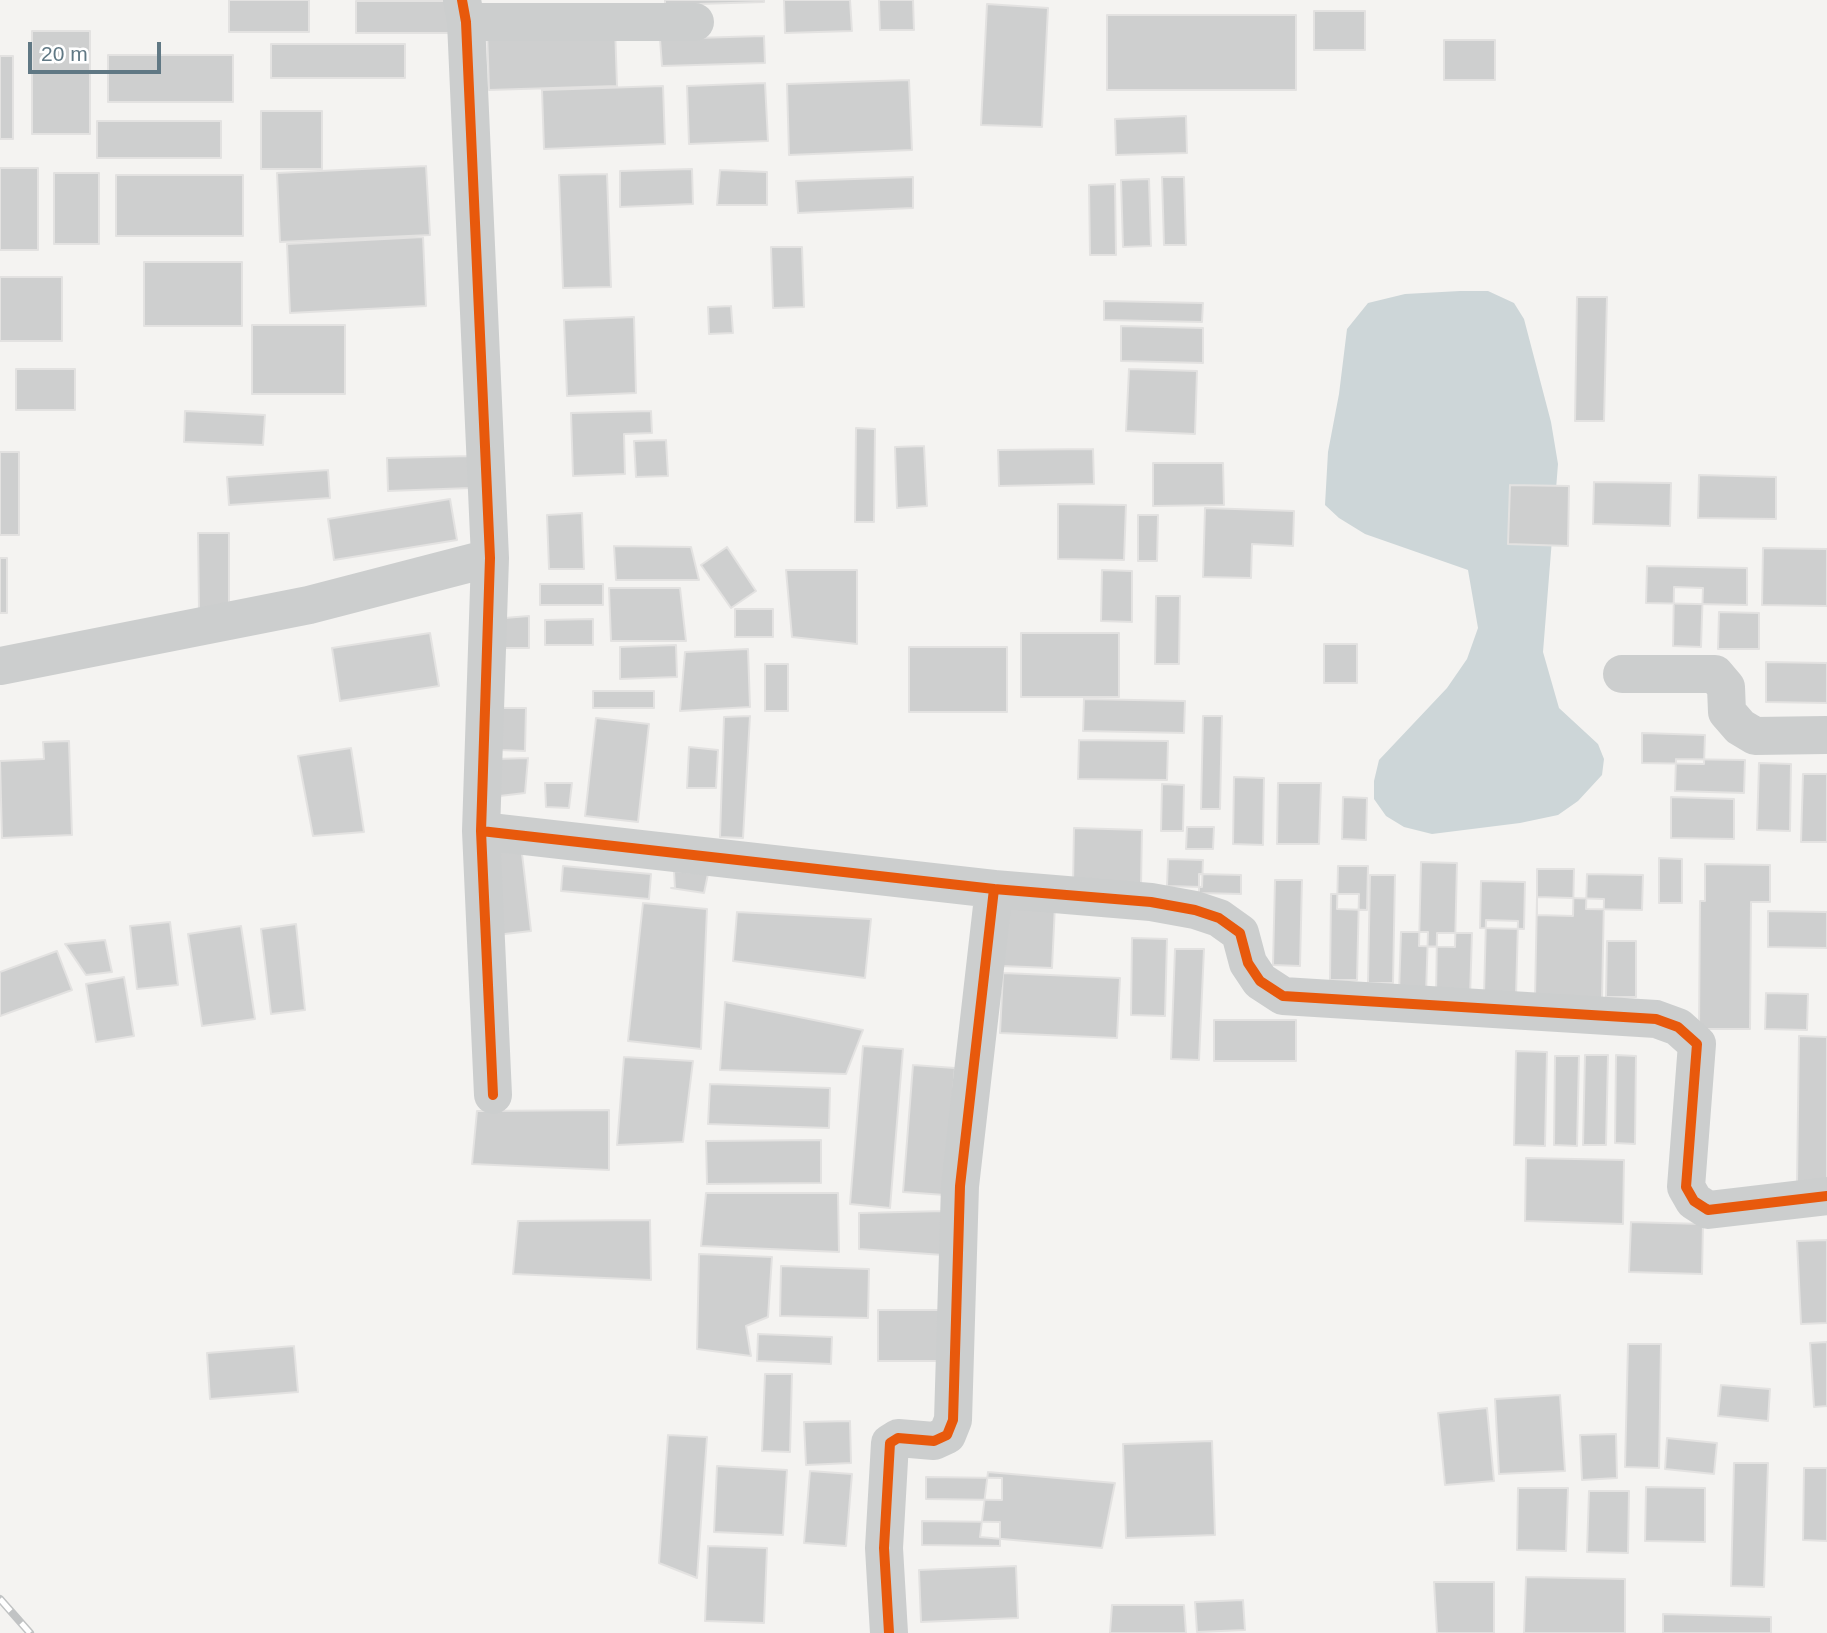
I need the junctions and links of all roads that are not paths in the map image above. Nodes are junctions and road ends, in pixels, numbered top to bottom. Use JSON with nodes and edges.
{"nodes":[{"id":1,"x":464,"y":11,"type":"edge"},
{"id":2,"x":695,"y":22,"type":"dead end"},
{"id":3,"x":490,"y":558,"type":"junction"},
{"id":4,"x":0,"y":666,"type":"edge"},
{"id":5,"x":1622,"y":674,"type":"dead end"},
{"id":6,"x":1827,"y":735,"type":"edge"},
{"id":7,"x":481,"y":831,"type":"junction"},
{"id":8,"x":994,"y":889,"type":"junction"},
{"id":9,"x":493,"y":1095,"type":"dead end"},
{"id":10,"x":1827,"y":1196,"type":"edge"},
{"id":11,"x":890,"y":1633,"type":"edge"}],
"edges":[{"from":1,"to":2,"type":"street"},
{"from":1,"to":3,"type":"street"},
{"from":3,"to":4,"type":"street"},
{"from":3,"to":7,"type":"street"},
{"from":5,"to":6,"type":"street"},
{"from":7,"to":8,"type":"street"},
{"from":7,"to":9,"type":"street"},
{"from":8,"to":10,"type":"street"},
{"from":8,"to":11,"type":"street"}]}
